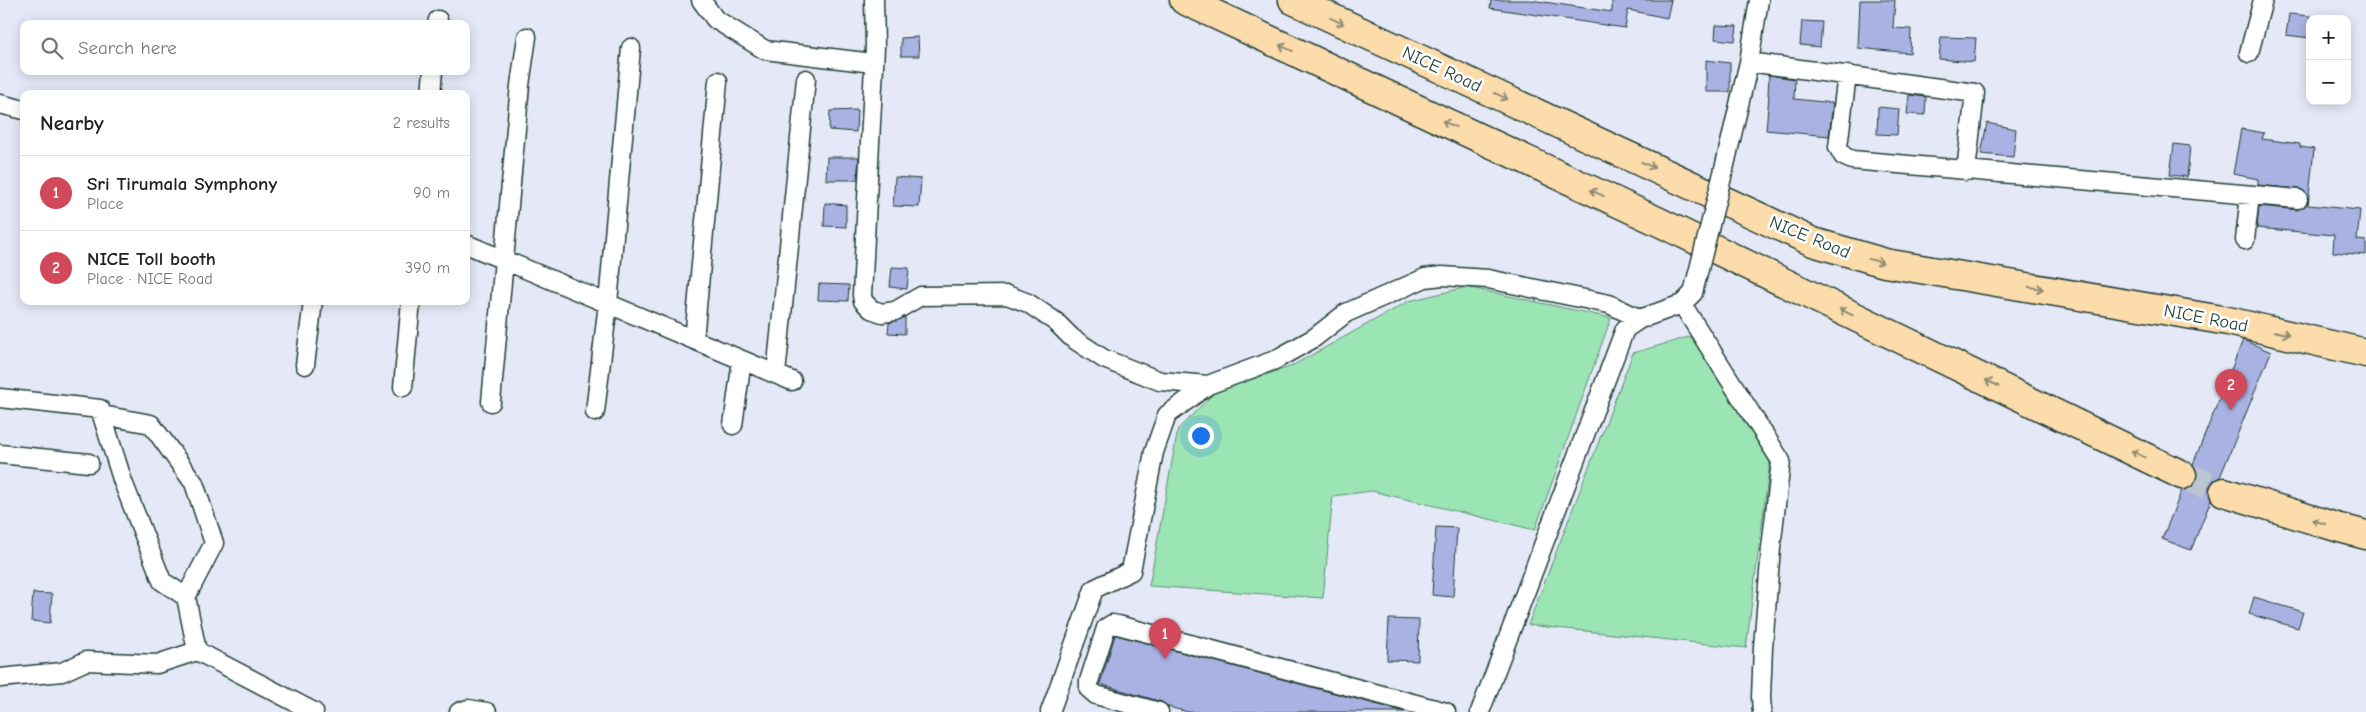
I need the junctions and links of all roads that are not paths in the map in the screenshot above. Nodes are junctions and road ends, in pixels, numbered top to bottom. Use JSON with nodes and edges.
{"nodes":[{"id":1,"x":701,"y":0,"type":"edge"},
{"id":2,"x":874,"y":0,"type":"edge"},
{"id":3,"x":1184,"y":0,"type":"edge"},
{"id":4,"x":1293,"y":0,"type":"edge"},
{"id":5,"x":1759,"y":0,"type":"edge"},
{"id":6,"x":2264,"y":0,"type":"edge"},
{"id":7,"x":527,"y":37,"type":"dead end"},
{"id":8,"x":632,"y":48,"type":"dead end"},
{"id":9,"x":2249,"y":53,"type":"dead end"},
{"id":10,"x":1748,"y":62,"type":"junction"},
{"id":11,"x":872,"y":63,"type":"junction"},
{"id":12,"x":433,"y":75,"type":"edge"},
{"id":13,"x":1847,"y":75,"type":"junction"},
{"id":14,"x":806,"y":79,"type":"dead end"},
{"id":15,"x":718,"y":81,"type":"dead end"},
{"id":16,"x":431,"y":90,"type":"edge"},
{"id":17,"x":0,"y":104,"type":"edge"},
{"id":18,"x":20,"y":109,"type":"edge"},
{"id":19,"x":1966,"y":171,"type":"junction"},
{"id":20,"x":2250,"y":195,"type":"junction"},
{"id":21,"x":2298,"y":199,"type":"dead end"},
{"id":22,"x":2245,"y":240,"type":"dead end"},
{"id":23,"x":470,"y":246,"type":"edge"},
{"id":24,"x":504,"y":260,"type":"junction"},
{"id":25,"x":608,"y":303,"type":"junction"},
{"id":26,"x":1682,"y":304,"type":"junction"},
{"id":27,"x":312,"y":305,"type":"edge"},
{"id":28,"x":411,"y":305,"type":"edge"},
{"id":29,"x":1640,"y":319,"type":"junction"},
{"id":30,"x":694,"y":340,"type":"junction"},
{"id":31,"x":2366,"y":353,"type":"edge"},
{"id":32,"x":742,"y":360,"type":"junction"},
{"id":33,"x":305,"y":365,"type":"dead end"},
{"id":34,"x":1208,"y":385,"type":"junction"},
{"id":35,"x":403,"y":387,"type":"dead end"},
{"id":36,"x":0,"y":398,"type":"edge"},
{"id":37,"x":491,"y":402,"type":"dead end"},
{"id":38,"x":594,"y":412,"type":"dead end"},
{"id":39,"x":102,"y":415,"type":"junction"},
{"id":40,"x":732,"y":425,"type":"dead end"},
{"id":41,"x":0,"y":454,"type":"edge"},
{"id":42,"x":89,"y":463,"type":"dead end"},
{"id":43,"x":2182,"y":475,"type":"tunnel mouth"},
{"id":44,"x":2224,"y":492,"type":"tunnel mouth"},
{"id":45,"x":2366,"y":534,"type":"edge"},
{"id":46,"x":186,"y":598,"type":"junction"},
{"id":47,"x":197,"y":651,"type":"junction"},
{"id":48,"x":0,"y":678,"type":"edge"},
{"id":49,"x":1439,"y":711,"type":"edge"},
{"id":50,"x":314,"y":712,"type":"edge"},
{"id":51,"x":460,"y":712,"type":"edge"},
{"id":52,"x":487,"y":712,"type":"edge"},
{"id":53,"x":1050,"y":712,"type":"edge"},
{"id":54,"x":1159,"y":712,"type":"edge"},
{"id":55,"x":1480,"y":712,"type":"edge"},
{"id":56,"x":1762,"y":712,"type":"edge"}],
"edges":[{"from":1,"to":11,"type":"street"},
{"from":2,"to":11,"type":"street"},
{"from":43,"to":3,"type":"highway","one_way":true},
{"from":4,"to":31,"type":"highway","name":"NICE Road","one_way":true},
{"from":5,"to":10,"type":"street"},
{"from":6,"to":9,"type":"street"},
{"from":7,"to":24,"type":"street"},
{"from":8,"to":25,"type":"street"},
{"from":10,"to":13,"type":"street"},
{"from":10,"to":26,"type":"street","bridge":true},
{"from":11,"to":34,"type":"street"},
{"from":12,"to":16,"type":"street"},
{"from":13,"to":19,"type":"street"},
{"from":13,"to":19,"type":"street"},
{"from":14,"to":32,"type":"street"},
{"from":15,"to":30,"type":"street"},
{"from":17,"to":18,"type":"street"},
{"from":19,"to":20,"type":"street"},
{"from":20,"to":21,"type":"street"},
{"from":20,"to":22,"type":"street"},
{"from":23,"to":24,"type":"street"},
{"from":24,"to":25,"type":"street"},
{"from":24,"to":37,"type":"street"},
{"from":25,"to":30,"type":"street"},
{"from":25,"to":38,"type":"street"},
{"from":26,"to":29,"type":"street"},
{"from":26,"to":56,"type":"street"},
{"from":27,"to":33,"type":"street"},
{"from":28,"to":35,"type":"street"},
{"from":29,"to":34,"type":"street"},
{"from":29,"to":55,"type":"street"},
{"from":30,"to":32,"type":"street"},
{"from":32,"to":40,"type":"street"},
{"from":34,"to":53,"type":"street"},
{"from":36,"to":39,"type":"street"},
{"from":39,"to":46,"type":"street"},
{"from":39,"to":46,"type":"street"},
{"from":41,"to":42,"type":"street"},
{"from":45,"to":44,"type":"highway","one_way":true},
{"from":46,"to":47,"type":"street"},
{"from":47,"to":48,"type":"street"},
{"from":47,"to":50,"type":"street"},
{"from":49,"to":54,"type":"street"},
{"from":51,"to":52,"type":"street"}]}
